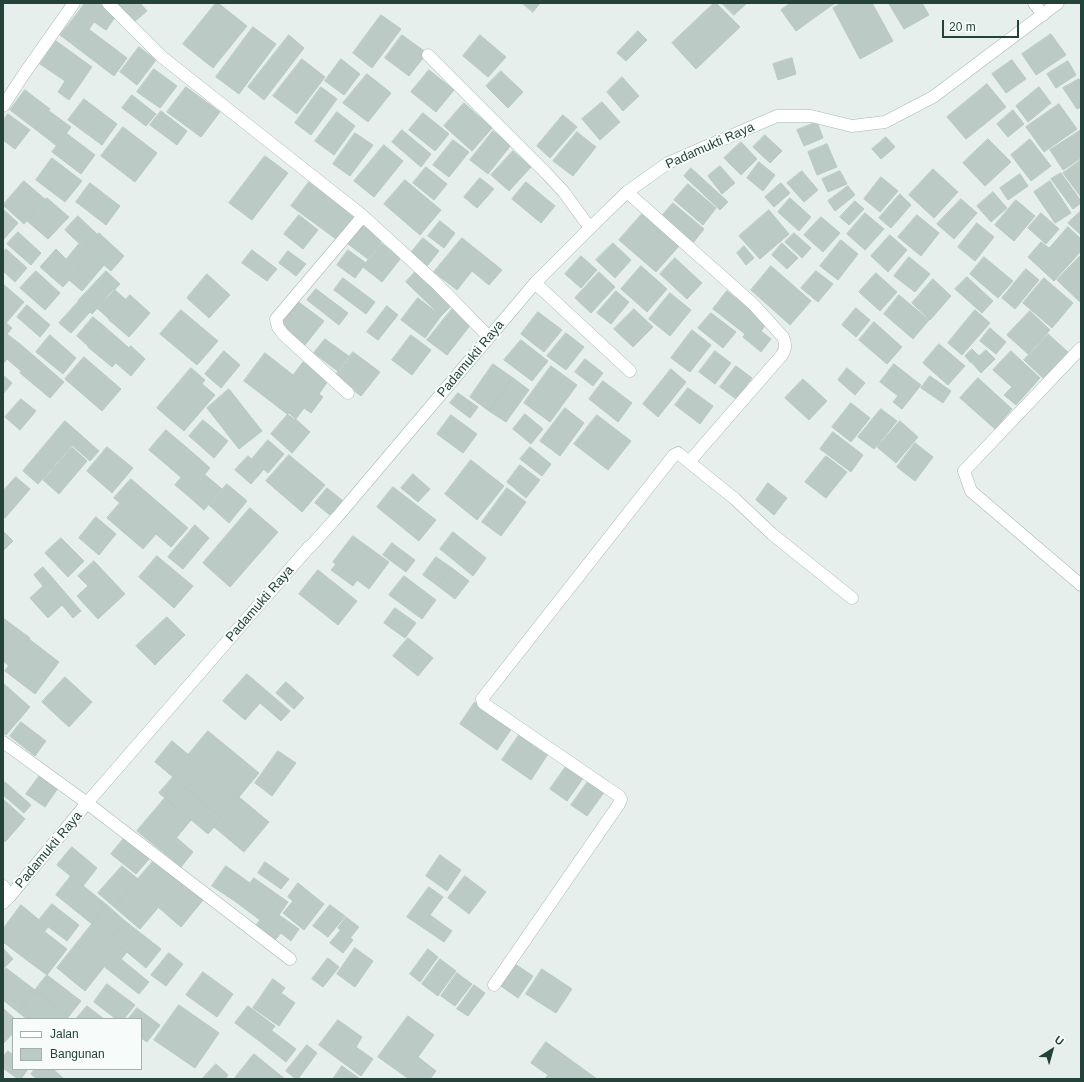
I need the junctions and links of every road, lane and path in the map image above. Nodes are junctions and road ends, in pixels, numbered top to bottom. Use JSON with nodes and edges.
{"nodes":[{"id":1,"x":74,"y":3,"type":"edge"},
{"id":2,"x":108,"y":3,"type":"edge"},
{"id":3,"x":1034,"y":3,"type":"edge"},
{"id":4,"x":1058,"y":3,"type":"edge"},
{"id":5,"x":1043,"y":15,"type":"junction"},
{"id":6,"x":428,"y":55,"type":"dead end"},
{"id":7,"x":3,"y":106,"type":"edge"},
{"id":8,"x":627,"y":192,"type":"junction"},
{"id":9,"x":363,"y":216,"type":"junction"},
{"id":10,"x":590,"y":228,"type":"junction"},
{"id":11,"x":535,"y":283,"type":"junction"},
{"id":12,"x":489,"y":337,"type":"junction"},
{"id":13,"x":1081,"y":348,"type":"edge"},
{"id":14,"x":630,"y":371,"type":"dead end"},
{"id":15,"x":348,"y":393,"type":"dead end"},
{"id":16,"x":689,"y":462,"type":"junction"},
{"id":17,"x":1081,"y":585,"type":"edge"},
{"id":18,"x":852,"y":598,"type":"dead end"},
{"id":19,"x":3,"y":742,"type":"edge"},
{"id":20,"x":87,"y":803,"type":"junction"},
{"id":21,"x":5,"y":893,"type":"edge"},
{"id":22,"x":290,"y":959,"type":"dead end"},
{"id":23,"x":494,"y":986,"type":"dead end"}],
"edges":[{"from":1,"to":7,"type":"street"},
{"from":2,"to":9,"type":"street"},
{"from":3,"to":5,"type":"street"},
{"from":4,"to":5,"type":"street","name":"Padamukti Raya"},
{"from":5,"to":8,"type":"street","name":"Padamukti Raya"},
{"from":6,"to":10,"type":"street"},
{"from":8,"to":10,"type":"street","name":"Padamukti Raya"},
{"from":8,"to":16,"type":"street"},
{"from":9,"to":12,"type":"street"},
{"from":9,"to":15,"type":"street"},
{"from":10,"to":11,"type":"street","name":"Padamukti Raya"},
{"from":11,"to":12,"type":"street","name":"Padamukti Raya"},
{"from":11,"to":14,"type":"street"},
{"from":12,"to":20,"type":"street","name":"Padamukti Raya"},
{"from":13,"to":17,"type":"street"},
{"from":16,"to":18,"type":"street"},
{"from":16,"to":23,"type":"street"},
{"from":19,"to":20,"type":"street"},
{"from":20,"to":21,"type":"street","name":"Padamukti Raya"},
{"from":20,"to":22,"type":"street"}]}
